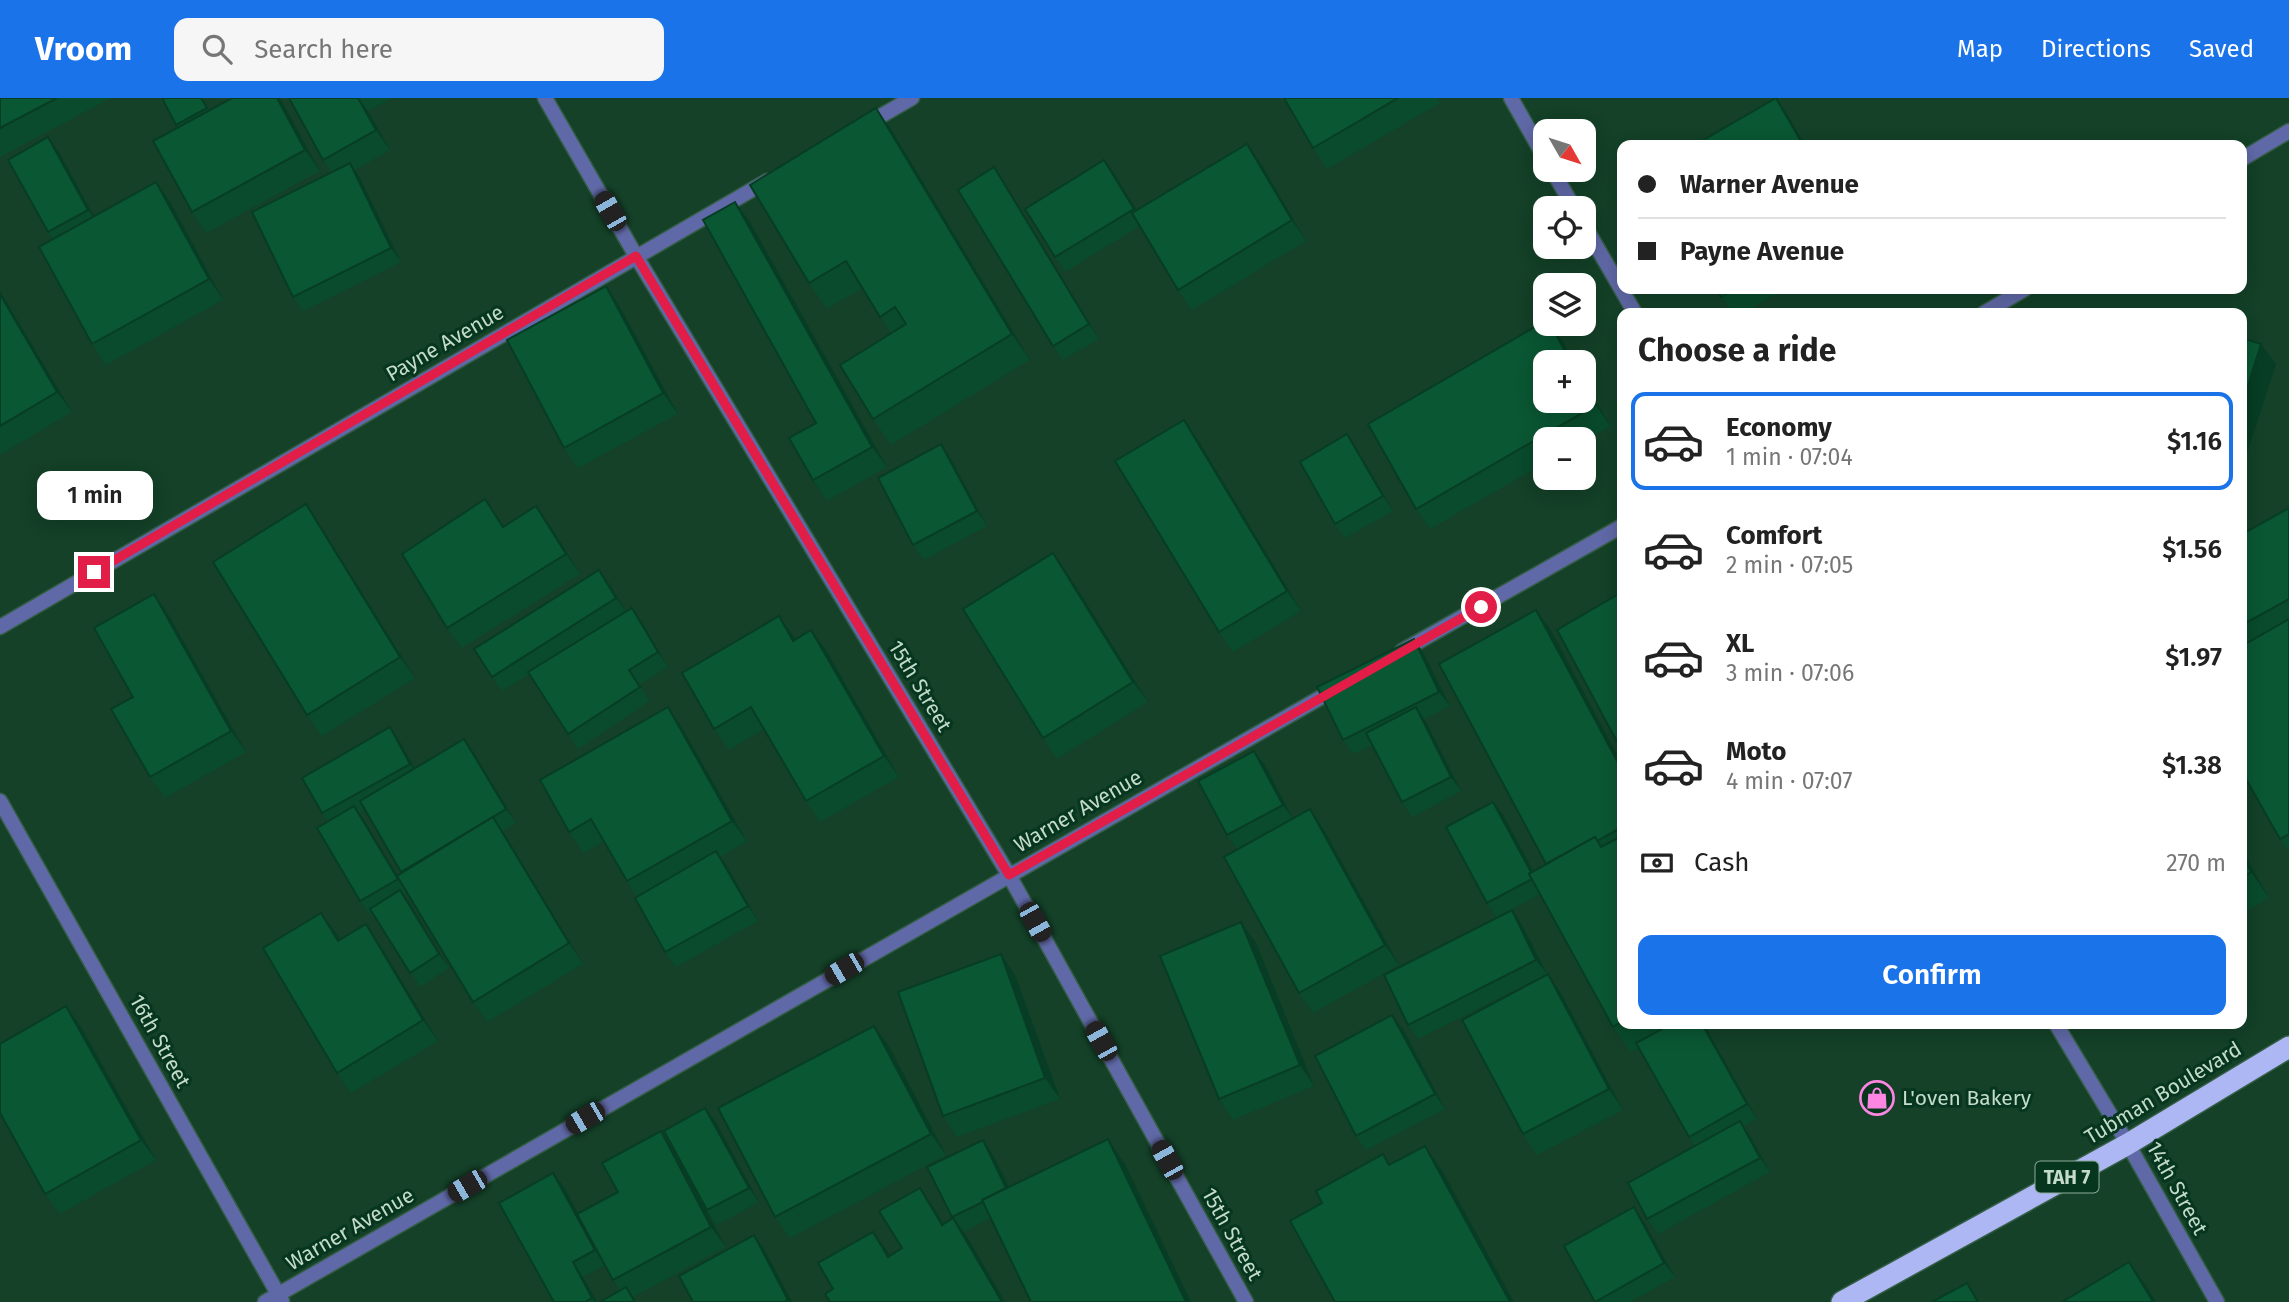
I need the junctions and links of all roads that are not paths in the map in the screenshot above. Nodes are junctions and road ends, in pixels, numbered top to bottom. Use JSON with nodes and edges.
{"nodes":[{"id":1,"x":545,"y":98,"type":"edge"},
{"id":2,"x":912,"y":98,"type":"edge"},
{"id":3,"x":1511,"y":98,"type":"edge"},
{"id":4,"x":2289,"y":131,"type":"edge"},
{"id":5,"x":852,"y":132,"type":"edge"},
{"id":6,"x":1533,"y":137,"type":"edge"},
{"id":7,"x":2247,"y":156,"type":"edge"},
{"id":8,"x":780,"y":174,"type":"edge"},
{"id":9,"x":1596,"y":246,"type":"edge"},
{"id":10,"x":636,"y":256,"type":"junction"},
{"id":11,"x":1617,"y":282,"type":"edge"},
{"id":12,"x":2016,"y":294,"type":"edge"},
{"id":13,"x":1993,"y":308,"type":"edge"},
{"id":14,"x":1617,"y":529,"type":"edge"},
{"id":15,"x":0,"y":627,"type":"edge"},
{"id":16,"x":1394,"y":656,"type":"edge"},
{"id":17,"x":1346,"y":683,"type":"edge"},
{"id":18,"x":0,"y":801,"type":"edge"},
{"id":19,"x":1009,"y":875,"type":"junction"},
{"id":20,"x":2059,"y":1029,"type":"edge"},
{"id":21,"x":2289,"y":1047,"type":"edge"},
{"id":22,"x":2128,"y":1143,"type":"junction"},
{"id":23,"x":276,"y":1299,"type":"edge"},
{"id":24,"x":1246,"y":1302,"type":"edge"},
{"id":25,"x":1842,"y":1302,"type":"edge"},
{"id":26,"x":2217,"y":1302,"type":"edge"}],
"edges":[{"from":1,"to":10,"type":"street","name":"15th Street"},
{"from":2,"to":5,"type":"street"},
{"from":3,"to":6,"type":"street"},
{"from":4,"to":7,"type":"street"},
{"from":8,"to":10,"type":"street","name":"Payne Avenue"},
{"from":9,"to":11,"type":"street"},
{"from":10,"to":15,"type":"street","name":"Payne Avenue"},
{"from":10,"to":19,"type":"street","name":"15th Street"},
{"from":12,"to":13,"type":"street"},
{"from":14,"to":16,"type":"street"},
{"from":17,"to":19,"type":"street","name":"Warner Avenue"},
{"from":18,"to":23,"type":"street","name":"16th Street"},
{"from":19,"to":23,"type":"street","name":"Warner Avenue"},
{"from":19,"to":24,"type":"street","name":"15th Street"},
{"from":20,"to":22,"type":"street","name":"14th Street"},
{"from":21,"to":22,"type":"highway","name":"Tubman Boulevard","number":"TAH 7"},
{"from":22,"to":25,"type":"highway","name":"Tubman Boulevard","number":"TAH 7"},
{"from":22,"to":26,"type":"street","name":"14th Street"}]}
